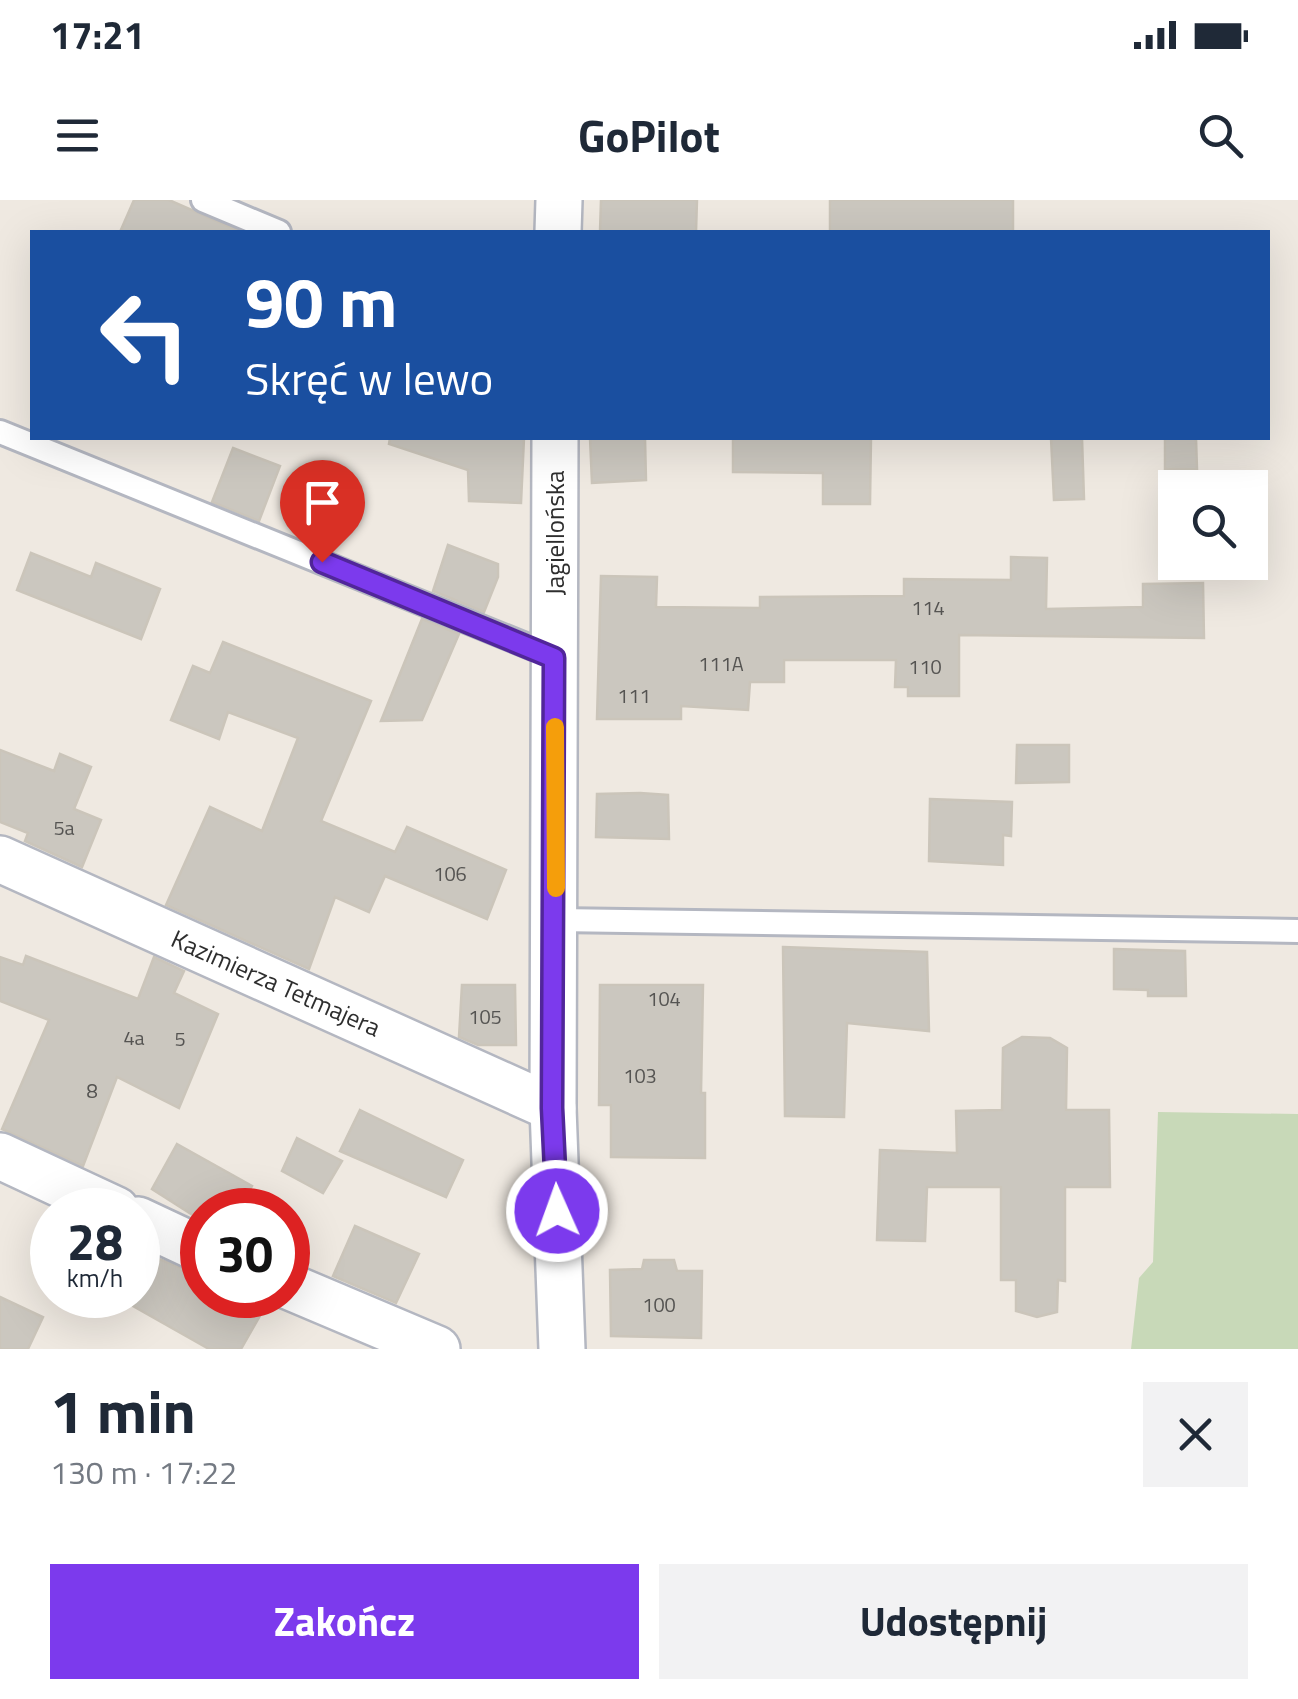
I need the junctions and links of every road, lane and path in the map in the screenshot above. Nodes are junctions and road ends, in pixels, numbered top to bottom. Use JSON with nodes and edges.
{"nodes":[{"id":1,"x":203,"y":200,"type":"edge"},
{"id":2,"x":559,"y":200,"type":"edge"},
{"id":3,"x":274,"y":230,"type":"edge"},
{"id":4,"x":558,"y":230,"type":"edge"},
{"id":5,"x":0,"y":432,"type":"edge"},
{"id":6,"x":555,"y":440,"type":"edge"},
{"id":7,"x":554,"y":658,"type":"junction"},
{"id":8,"x":0,"y":859,"type":"edge"},
{"id":9,"x":556,"y":920,"type":"junction"},
{"id":10,"x":1298,"y":931,"type":"edge"},
{"id":11,"x":552,"y":1108,"type":"junction"},
{"id":12,"x":0,"y":1156,"type":"edge"},
{"id":13,"x":69,"y":1188,"type":"edge"},
{"id":14,"x":310,"y":1295,"type":"edge"},
{"id":15,"x":437,"y":1349,"type":"edge"},
{"id":16,"x":562,"y":1349,"type":"edge"}],
"edges":[{"from":1,"to":3,"type":"lane"},
{"from":2,"to":4,"type":"street"},
{"from":5,"to":7,"type":"lane"},
{"from":6,"to":7,"type":"street","name":"Jagiellońska"},
{"from":7,"to":9,"type":"street","name":"Jagiellońska"},
{"from":8,"to":11,"type":"street","name":"Kazimierza Tetmajera"},
{"from":9,"to":10,"type":"lane"},
{"from":9,"to":11,"type":"street","name":"Jagiellońska"},
{"from":11,"to":16,"type":"street","name":"Jagiellońska"},
{"from":12,"to":13,"type":"street"},
{"from":14,"to":15,"type":"street"}]}
